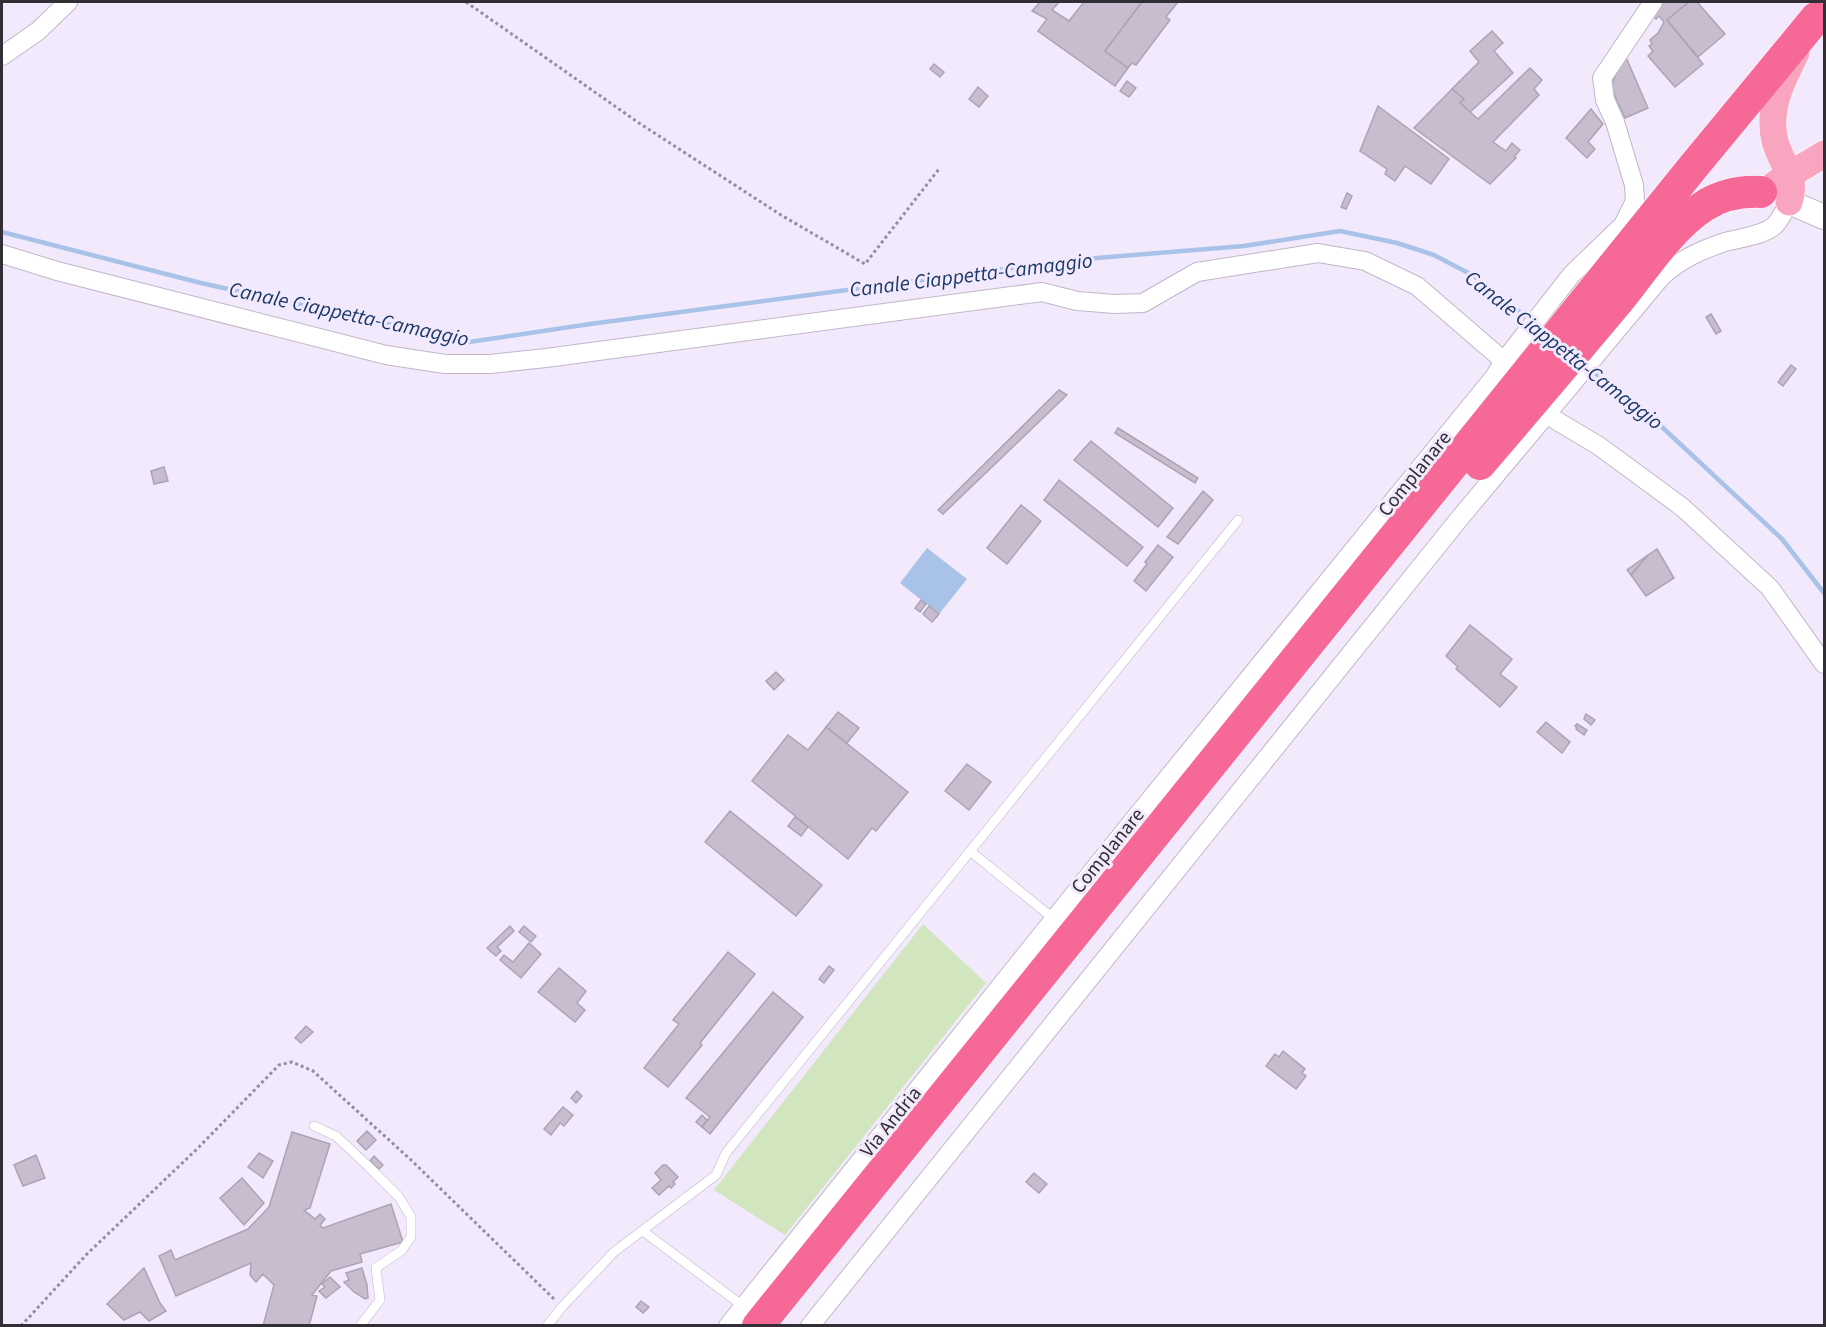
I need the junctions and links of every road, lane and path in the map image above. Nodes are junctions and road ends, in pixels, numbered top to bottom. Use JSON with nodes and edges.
{"nodes":[{"id":1,"x":68,"y":2,"type":"edge"},
{"id":2,"x":466,"y":2,"type":"edge"},
{"id":3,"x":1653,"y":2,"type":"edge"},
{"id":4,"x":1816,"y":10,"type":"edge"},
{"id":5,"x":2,"y":56,"type":"edge"},
{"id":6,"x":1824,"y":154,"type":"edge"},
{"id":7,"x":1824,"y":160,"type":"edge"},
{"id":8,"x":939,"y":169,"type":"dead end"},
{"id":9,"x":1790,"y":175,"type":"junction"},
{"id":10,"x":1775,"y":197,"type":"junction"},
{"id":11,"x":1824,"y":217,"type":"edge"},
{"id":12,"x":2,"y":254,"type":"edge"},
{"id":13,"x":1579,"y":324,"type":"junction"},
{"id":14,"x":1555,"y":355,"type":"junction"},
{"id":15,"x":1504,"y":361,"type":"junction"},
{"id":16,"x":1547,"y":415,"type":"junction"},
{"id":17,"x":1238,"y":520,"type":"dead end"},
{"id":18,"x":1824,"y":664,"type":"edge"},
{"id":19,"x":970,"y":851,"type":"junction"},
{"id":20,"x":1054,"y":919,"type":"junction"},
{"id":21,"x":314,"y":1126,"type":"dead end"},
{"id":22,"x":643,"y":1231,"type":"junction"},
{"id":23,"x":562,"y":1307,"type":"junction"},
{"id":24,"x":751,"y":1316,"type":"edge"},
{"id":25,"x":21,"y":1326,"type":"edge"},
{"id":26,"x":360,"y":1326,"type":"edge"},
{"id":27,"x":547,"y":1326,"type":"edge"},
{"id":28,"x":728,"y":1326,"type":"edge"},
{"id":29,"x":784,"y":1326,"type":"edge"},
{"id":30,"x":810,"y":1326,"type":"edge"}],
"edges":[{"from":1,"to":5,"type":"street"},
{"from":2,"to":8,"type":"path"},
{"from":3,"to":13,"type":"street","name":"Complanare"},
{"from":4,"to":9,"type":"main road"},
{"from":4,"to":13,"type":"highway"},
{"from":6,"to":9,"type":"main road"},
{"from":7,"to":10,"type":"main road"},
{"from":9,"to":10,"type":"main road"},
{"from":10,"to":11,"type":"main road"},
{"from":10,"to":13,"type":"highway"},
{"from":10,"to":13,"type":"street","name":"Complanare"},
{"from":12,"to":15,"type":"street"},
{"from":13,"to":14,"type":"highway"},
{"from":13,"to":14,"type":"street","name":"Complanare"},
{"from":14,"to":15,"type":"street","name":"Complanare"},
{"from":14,"to":16,"type":"street","name":"Complanare"},
{"from":14,"to":24,"type":"highway"},
{"from":14,"to":29,"type":"highway"},
{"from":15,"to":20,"type":"street","name":"Complanare"},
{"from":16,"to":18,"type":"street"},
{"from":16,"to":30,"type":"street","name":"Complanare"},
{"from":17,"to":19,"type":"lane"},
{"from":19,"to":20,"type":"lane"},
{"from":19,"to":22,"type":"lane"},
{"from":20,"to":24,"type":"street","name":"Via Andria"},
{"from":21,"to":26,"type":"lane"},
{"from":22,"to":23,"type":"lane"},
{"from":22,"to":24,"type":"lane"},
{"from":23,"to":25,"type":"path"},
{"from":23,"to":27,"type":"lane"},
{"from":24,"to":28,"type":"street","name":"Via Andria"}]}
